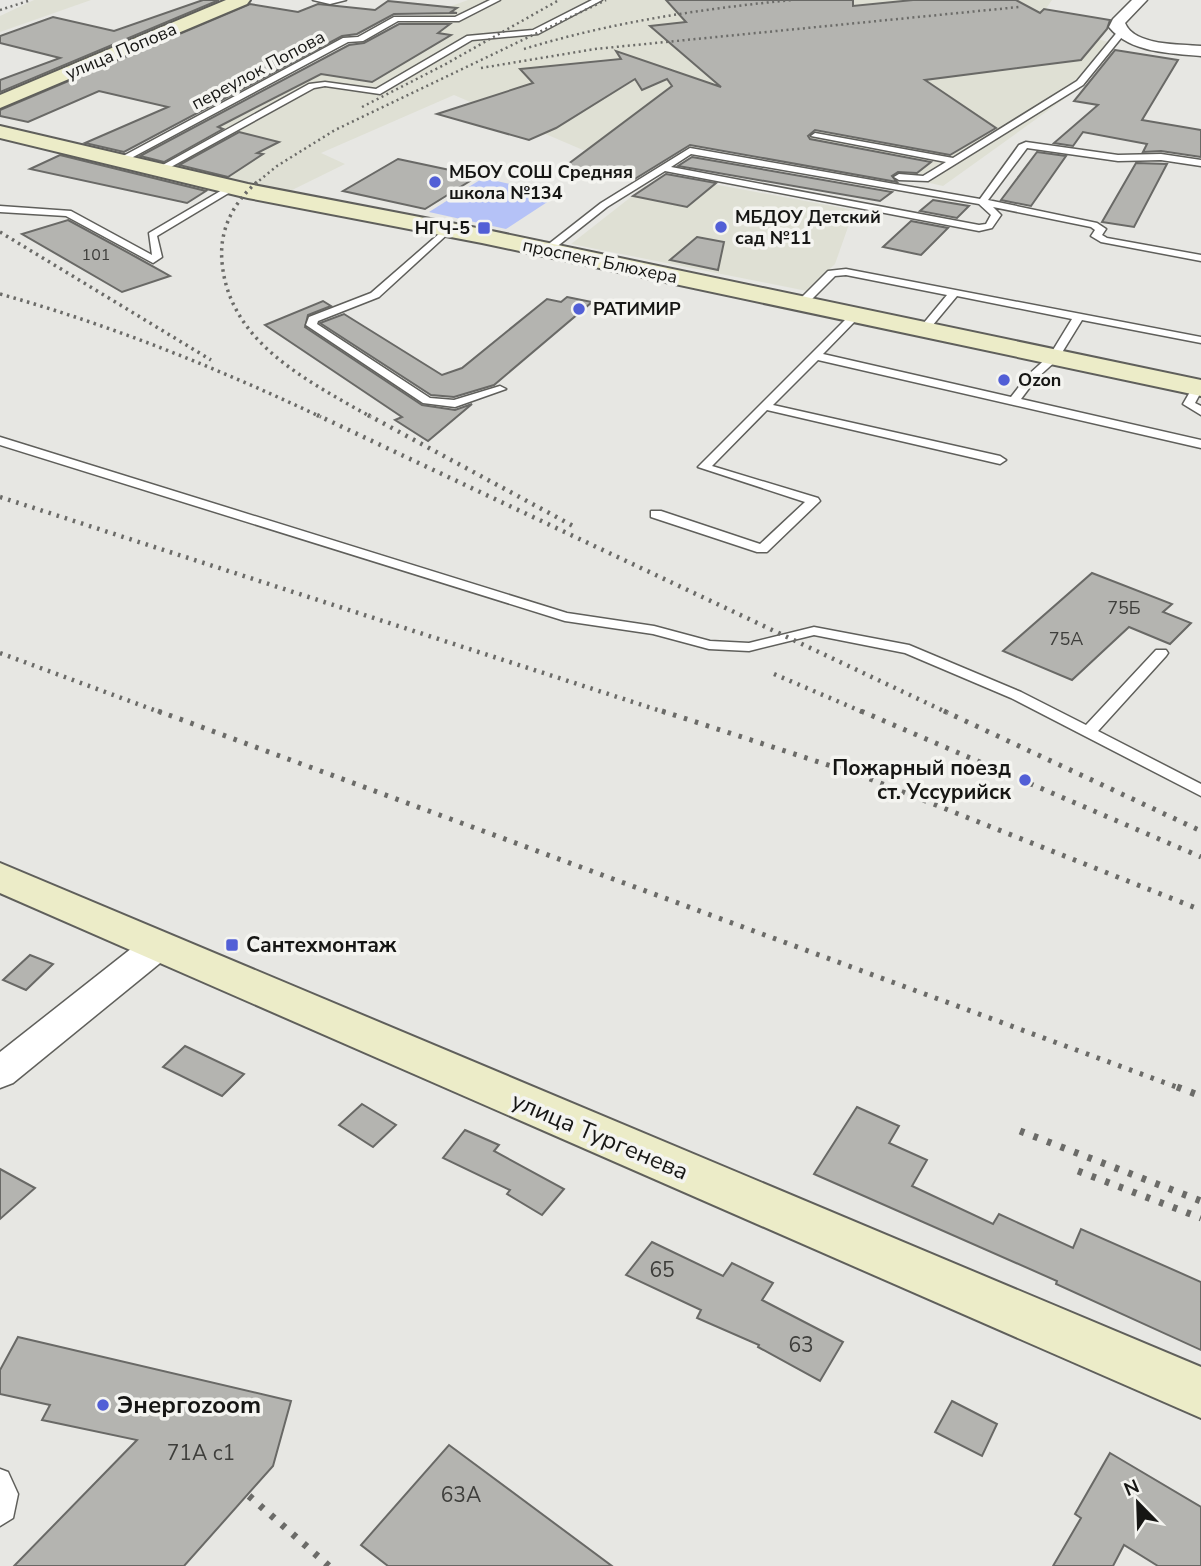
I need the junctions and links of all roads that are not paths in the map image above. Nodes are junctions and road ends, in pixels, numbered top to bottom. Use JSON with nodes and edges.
{"nodes":[{"id":1,"x":242,"y":0,"type":"edge"},
{"id":2,"x":317,"y":0,"type":"edge"},
{"id":3,"x":342,"y":0,"type":"edge"},
{"id":4,"x":496,"y":0,"type":"edge"},
{"id":5,"x":598,"y":0,"type":"edge"},
{"id":6,"x":1140,"y":0,"type":"edge"},
{"id":7,"x":1127,"y":36,"type":"junction"},
{"id":8,"x":1201,"y":51,"type":"edge"},
{"id":9,"x":0,"y":102,"type":"edge"},
{"id":10,"x":0,"y":132,"type":"edge"},
{"id":11,"x":815,"y":136,"type":"dead end"},
{"id":12,"x":954,"y":161,"type":"junction"},
{"id":13,"x":117,"y":162,"type":"junction"},
{"id":14,"x":1201,"y":163,"type":"edge"},
{"id":15,"x":664,"y":168,"type":"junction"},
{"id":16,"x":157,"y":171,"type":"junction"},
{"id":17,"x":842,"y":178,"type":"junction"},
{"id":18,"x":232,"y":188,"type":"junction"},
{"id":19,"x":982,"y":202,"type":"junction"},
{"id":20,"x":0,"y":209,"type":"edge"},
{"id":21,"x":448,"y":229,"type":"junction"},
{"id":22,"x":546,"y":250,"type":"junction"},
{"id":23,"x":1201,"y":258,"type":"edge"},
{"id":24,"x":954,"y":293,"type":"junction"},
{"id":25,"x":801,"y":304,"type":"junction"},
{"id":26,"x":855,"y":316,"type":"junction"},
{"id":27,"x":1079,"y":316,"type":"junction"},
{"id":28,"x":923,"y":330,"type":"junction"},
{"id":29,"x":1201,"y":340,"type":"edge"},
{"id":30,"x":816,"y":356,"type":"junction"},
{"id":31,"x":1054,"y":358,"type":"junction"},
{"id":32,"x":500,"y":389,"type":"dead end"},
{"id":33,"x":1200,"y":395,"type":"edge"},
{"id":34,"x":1014,"y":401,"type":"junction"},
{"id":35,"x":764,"y":406,"type":"junction"},
{"id":36,"x":0,"y":440,"type":"edge"},
{"id":37,"x":1201,"y":444,"type":"edge"},
{"id":38,"x":1000,"y":460,"type":"dead end"},
{"id":39,"x":656,"y":514,"type":"dead end"},
{"id":40,"x":1161,"y":653,"type":"dead end"},
{"id":41,"x":1088,"y":733,"type":"junction"},
{"id":42,"x":1201,"y":792,"type":"edge"},
{"id":43,"x":0,"y":877,"type":"edge"},
{"id":44,"x":158,"y":946,"type":"junction"},
{"id":45,"x":0,"y":1073,"type":"edge"},
{"id":46,"x":1201,"y":1393,"type":"edge"},
{"id":47,"x":0,"y":1480,"type":"edge"},
{"id":48,"x":0,"y":1515,"type":"edge"}],
"edges":[{"from":1,"to":9,"type":"street","name":"улица Попова"},
{"from":2,"to":3,"type":"lane"},
{"from":4,"to":13,"type":"lane","name":"переулок Попова"},
{"from":5,"to":16,"type":"lane"},
{"from":6,"to":7,"type":"street"},
{"from":7,"to":8,"type":"street"},
{"from":7,"to":12,"type":"lane"},
{"from":10,"to":13,"type":"street","name":"проспект Блюхера"},
{"from":11,"to":12,"type":"lane"},
{"from":12,"to":17,"type":"lane"},
{"from":13,"to":16,"type":"street","name":"проспект Блюхера"},
{"from":14,"to":19,"type":"lane"},
{"from":15,"to":17,"type":"lane"},
{"from":15,"to":19,"type":"lane"},
{"from":15,"to":22,"type":"lane"},
{"from":16,"to":18,"type":"street","name":"проспект Блюхера"},
{"from":17,"to":19,"type":"lane"},
{"from":18,"to":20,"type":"lane"},
{"from":18,"to":21,"type":"street","name":"проспект Блюхера"},
{"from":19,"to":23,"type":"lane"},
{"from":21,"to":22,"type":"street","name":"проспект Блюхера"},
{"from":21,"to":32,"type":"lane"},
{"from":22,"to":25,"type":"street","name":"проспект Блюхера"},
{"from":24,"to":25,"type":"lane"},
{"from":24,"to":27,"type":"lane"},
{"from":24,"to":28,"type":"lane"},
{"from":25,"to":26,"type":"street","name":"проспект Блюхера"},
{"from":26,"to":28,"type":"street","name":"проспект Блюхера"},
{"from":26,"to":30,"type":"lane"},
{"from":27,"to":29,"type":"lane"},
{"from":27,"to":31,"type":"lane"},
{"from":28,"to":31,"type":"street","name":"проспект Блюхера"},
{"from":30,"to":34,"type":"lane"},
{"from":30,"to":35,"type":"lane"},
{"from":31,"to":33,"type":"street","name":"проспект Блюхера"},
{"from":31,"to":34,"type":"lane"},
{"from":34,"to":37,"type":"lane"},
{"from":35,"to":38,"type":"lane"},
{"from":35,"to":39,"type":"lane"},
{"from":36,"to":41,"type":"lane"},
{"from":40,"to":41,"type":"lane"},
{"from":41,"to":42,"type":"lane"},
{"from":43,"to":44,"type":"street","name":"улица Тургенева"},
{"from":44,"to":45,"type":"street"},
{"from":44,"to":46,"type":"street","name":"улица Тургенева"},
{"from":47,"to":48,"type":"lane"}]}
